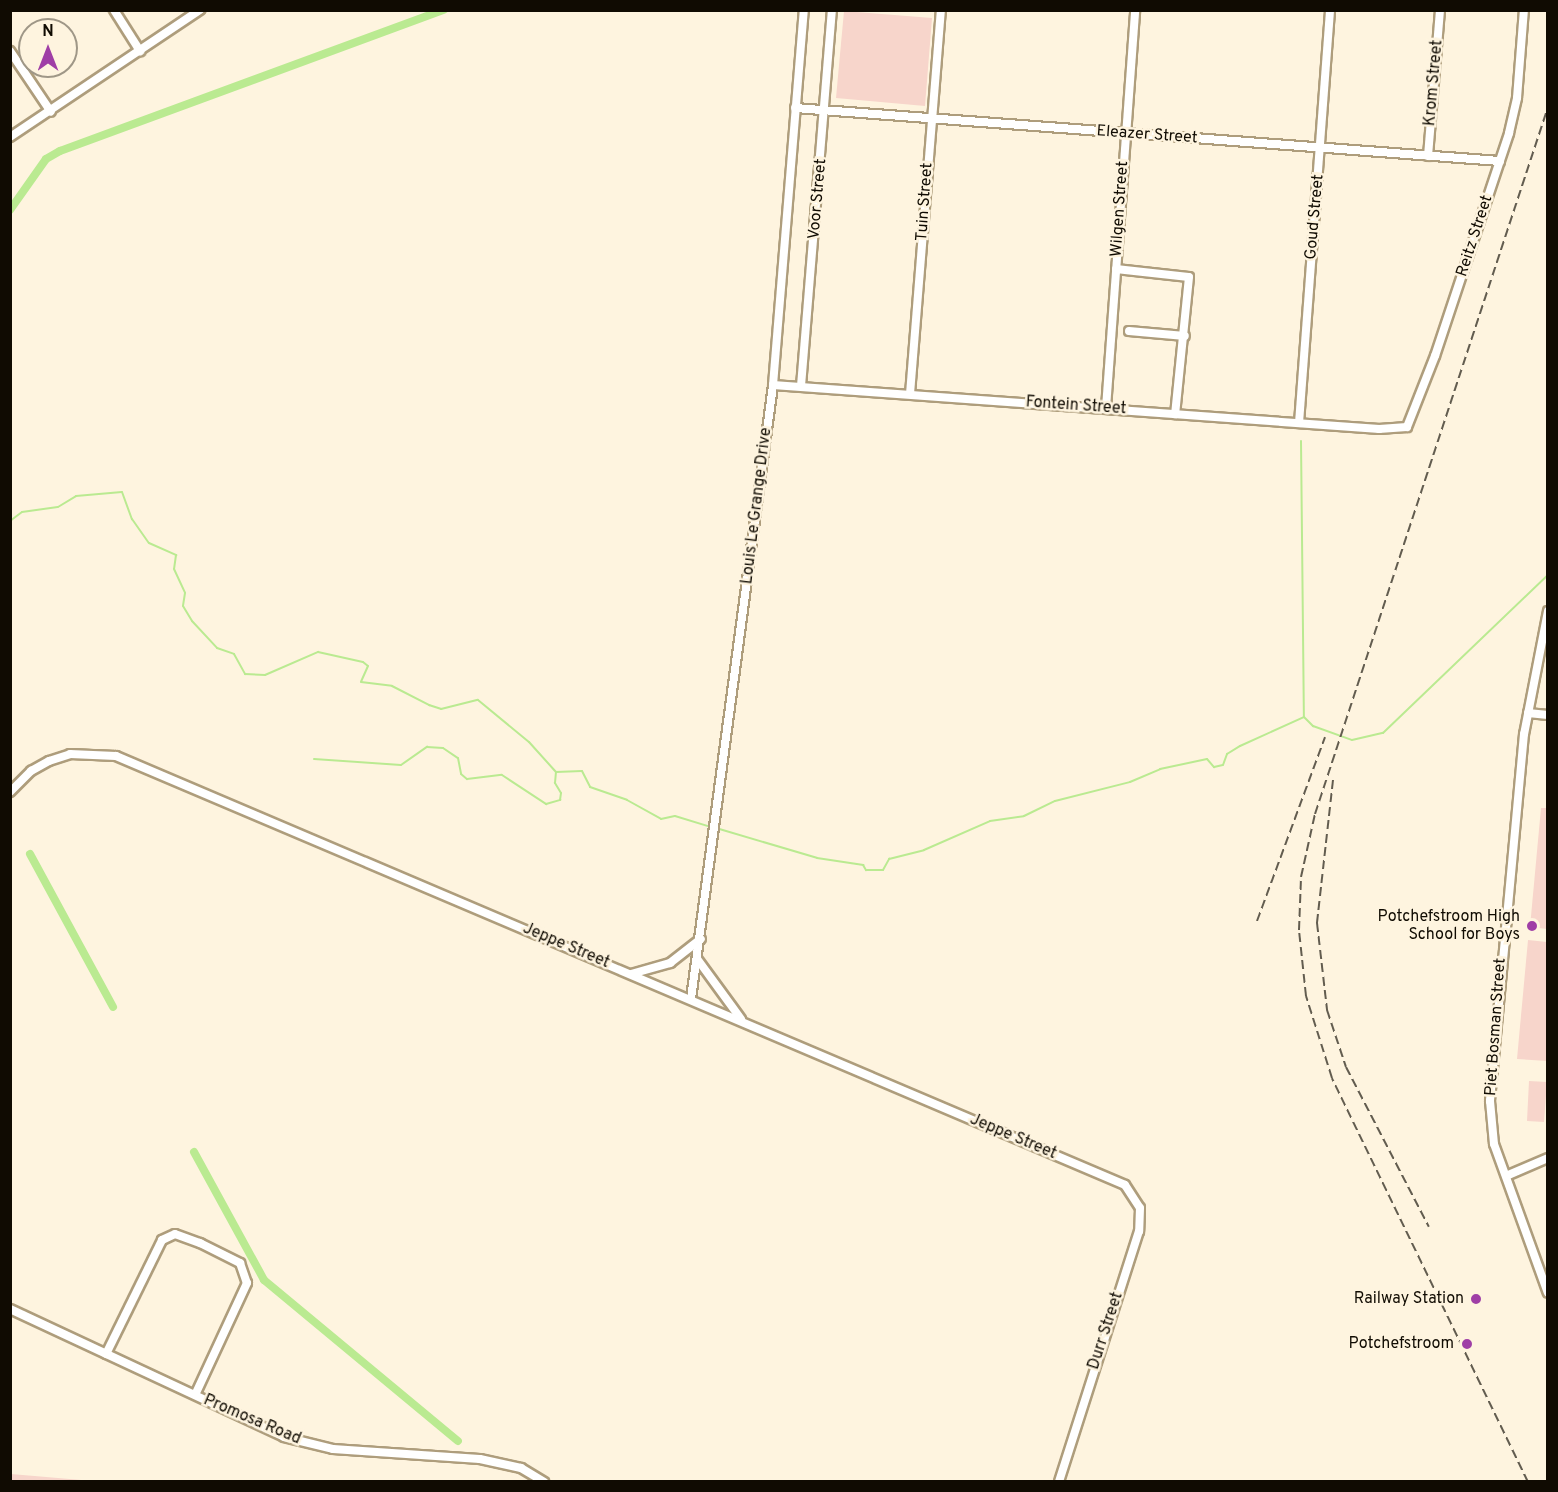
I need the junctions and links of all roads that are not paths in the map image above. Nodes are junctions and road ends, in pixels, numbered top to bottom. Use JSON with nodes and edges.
{"nodes":[{"id":1,"x":114,"y":10,"type":"edge"},
{"id":2,"x":200,"y":10,"type":"edge"},
{"id":3,"x":804,"y":10,"type":"edge"},
{"id":4,"x":832,"y":10,"type":"edge"},
{"id":5,"x":941,"y":10,"type":"edge"},
{"id":6,"x":1135,"y":10,"type":"edge"},
{"id":7,"x":1330,"y":10,"type":"edge"},
{"id":8,"x":1440,"y":10,"type":"edge"},
{"id":9,"x":1524,"y":10,"type":"edge"},
{"id":10,"x":10,"y":51,"type":"edge"},
{"id":11,"x":140,"y":51,"type":"junction"},
{"id":12,"x":795,"y":108,"type":"junction"},
{"id":13,"x":825,"y":110,"type":"junction"},
{"id":14,"x":51,"y":112,"type":"junction"},
{"id":15,"x":932,"y":119,"type":"junction"},
{"id":16,"x":1126,"y":134,"type":"junction"},
{"id":17,"x":10,"y":137,"type":"edge"},
{"id":18,"x":1321,"y":149,"type":"junction"},
{"id":19,"x":1428,"y":156,"type":"junction"},
{"id":20,"x":1500,"y":161,"type":"junction"},
{"id":21,"x":1116,"y":269,"type":"junction"},
{"id":22,"x":1129,"y":332,"type":"dead end"},
{"id":23,"x":1185,"y":336,"type":"junction"},
{"id":24,"x":773,"y":385,"type":"junction"},
{"id":25,"x":801,"y":387,"type":"junction"},
{"id":26,"x":910,"y":394,"type":"junction"},
{"id":27,"x":1106,"y":408,"type":"junction"},
{"id":28,"x":1175,"y":414,"type":"junction"},
{"id":29,"x":1299,"y":423,"type":"junction"},
{"id":30,"x":1379,"y":429,"type":"joint"},
{"id":31,"x":1548,"y":611,"type":"edge"},
{"id":32,"x":1528,"y":713,"type":"junction"},
{"id":33,"x":1548,"y":715,"type":"edge"},
{"id":34,"x":10,"y":792,"type":"edge"},
{"id":35,"x":701,"y":939,"type":"junction"},
{"id":36,"x":698,"y":960,"type":"junction"},
{"id":37,"x":631,"y":974,"type":"junction"},
{"id":38,"x":691,"y":999,"type":"junction"},
{"id":39,"x":742,"y":1020,"type":"junction"},
{"id":40,"x":1548,"y":1158,"type":"edge"},
{"id":41,"x":1506,"y":1176,"type":"junction"},
{"id":42,"x":1125,"y":1185,"type":"joint"},
{"id":43,"x":1548,"y":1293,"type":"edge"},
{"id":44,"x":10,"y":1309,"type":"edge"},
{"id":45,"x":106,"y":1354,"type":"junction"},
{"id":46,"x":195,"y":1395,"type":"junction"},
{"id":47,"x":544,"y":1482,"type":"edge"},
{"id":48,"x":1059,"y":1482,"type":"edge"}],
"edges":[{"from":1,"to":11,"type":"street"},
{"from":2,"to":11,"type":"street"},
{"from":3,"to":12,"type":"street","name":"Louis Le Grange Drive"},
{"from":4,"to":13,"type":"street","name":"Voor Street"},
{"from":5,"to":15,"type":"street","name":"Tuin Street"},
{"from":6,"to":16,"type":"street","name":"Wilgen Street"},
{"from":7,"to":18,"type":"street","name":"Goud Street"},
{"from":8,"to":19,"type":"street","name":"Krom Street"},
{"from":9,"to":20,"type":"street","name":"Reitz Street"},
{"from":10,"to":14,"type":"street"},
{"from":11,"to":14,"type":"street"},
{"from":12,"to":13,"type":"street","name":"Eleazer Street"},
{"from":12,"to":24,"type":"street","name":"Louis Le Grange Drive"},
{"from":13,"to":15,"type":"street","name":"Eleazer Street"},
{"from":13,"to":25,"type":"street","name":"Voor Street"},
{"from":14,"to":17,"type":"street"},
{"from":15,"to":16,"type":"street","name":"Eleazer Street"},
{"from":15,"to":26,"type":"street","name":"Tuin Street"},
{"from":16,"to":18,"type":"street","name":"Eleazer Street"},
{"from":16,"to":21,"type":"street","name":"Wilgen Street"},
{"from":18,"to":19,"type":"street","name":"Eleazer Street"},
{"from":18,"to":29,"type":"street","name":"Goud Street"},
{"from":19,"to":20,"type":"street","name":"Eleazer Street"},
{"from":20,"to":30,"type":"street","name":"Reitz Street"},
{"from":21,"to":23,"type":"street"},
{"from":21,"to":27,"type":"street","name":"Wilgen Street"},
{"from":22,"to":23,"type":"street"},
{"from":23,"to":28,"type":"street"},
{"from":24,"to":25,"type":"street","name":"Fontein Street"},
{"from":24,"to":35,"type":"street","name":"Louis Le Grange Drive"},
{"from":25,"to":26,"type":"street","name":"Fontein Street"},
{"from":26,"to":27,"type":"street","name":"Fontein Street"},
{"from":27,"to":28,"type":"street","name":"Fontein Street"},
{"from":28,"to":29,"type":"street","name":"Fontein Street"},
{"from":29,"to":30,"type":"street","name":"Fontein Street"},
{"from":31,"to":32,"type":"street","name":"Piet Bosman Street"},
{"from":32,"to":33,"type":"street"},
{"from":32,"to":41,"type":"street","name":"Piet Bosman Street"},
{"from":34,"to":37,"type":"street","name":"Jeppe Street"},
{"from":35,"to":36,"type":"street","name":"Louis Le Grange Drive"},
{"from":35,"to":37,"type":"street"},
{"from":36,"to":38,"type":"street","name":"Louis Le Grange Drive"},
{"from":36,"to":39,"type":"street"},
{"from":37,"to":38,"type":"street","name":"Jeppe Street"},
{"from":38,"to":39,"type":"street","name":"Jeppe Street"},
{"from":39,"to":42,"type":"street","name":"Jeppe Street"},
{"from":40,"to":41,"type":"street"},
{"from":41,"to":43,"type":"street","name":"Piet Bosman Street"},
{"from":42,"to":48,"type":"street","name":"Durr Street"},
{"from":44,"to":45,"type":"street","name":"Promosa Road"},
{"from":45,"to":46,"type":"street","name":"Promosa Road"},
{"from":45,"to":46,"type":"street"},
{"from":46,"to":47,"type":"street","name":"Promosa Road"}]}
